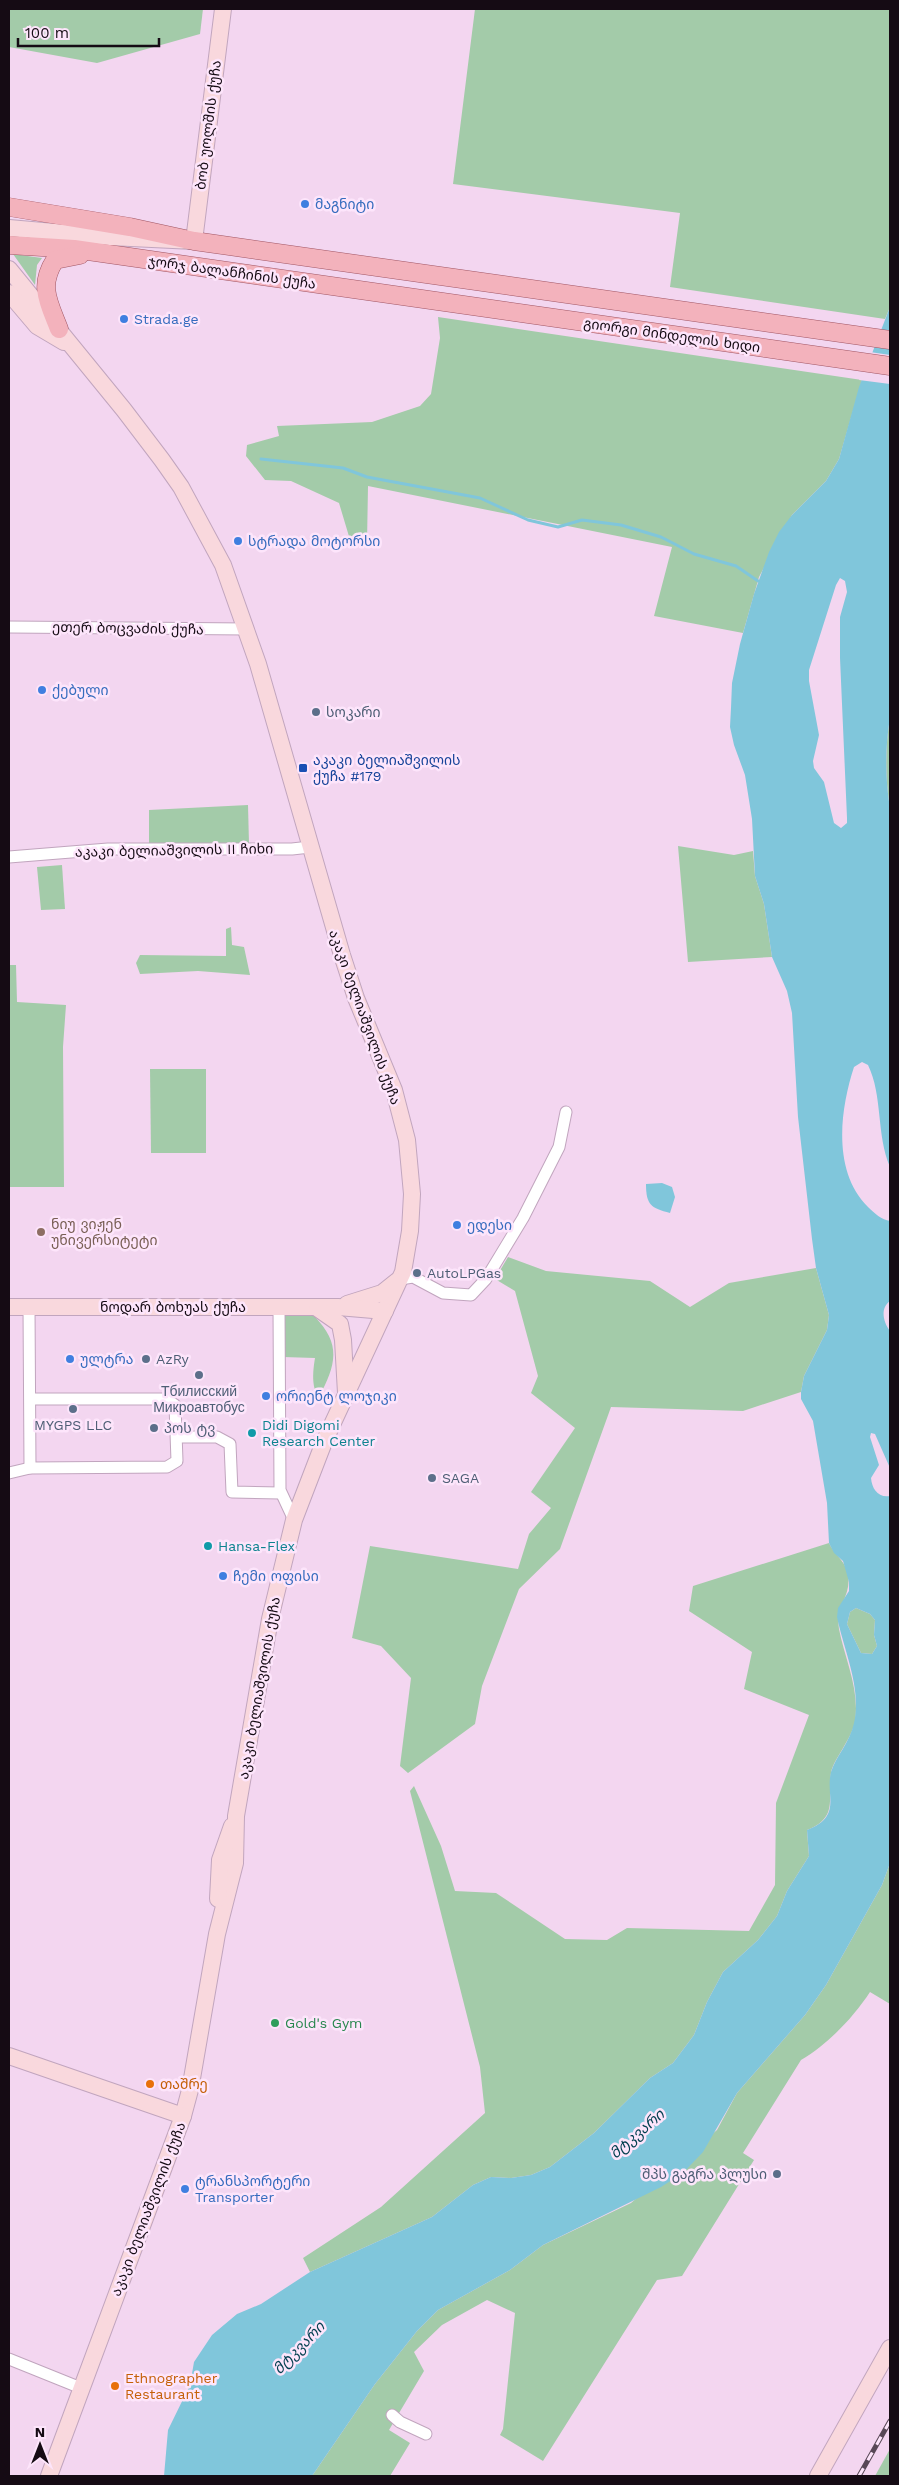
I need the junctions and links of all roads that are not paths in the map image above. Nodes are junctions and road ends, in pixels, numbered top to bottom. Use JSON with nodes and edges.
{"nodes":[{"id":1,"x":223,"y":9,"type":"edge"},
{"id":2,"x":9,"y":207,"type":"edge"},
{"id":3,"x":9,"y":228,"type":"edge"},
{"id":4,"x":194,"y":241,"type":"junction"},
{"id":5,"x":9,"y":245,"type":"edge"},
{"id":6,"x":99,"y":252,"type":"junction"},
{"id":7,"x":9,"y":269,"type":"edge"},
{"id":8,"x":9,"y":293,"type":"edge"},
{"id":9,"x":454,"y":304,"type":"joint"},
{"id":10,"x":64,"y":337,"type":"junction"},
{"id":11,"x":890,"y":340,"type":"edge"},
{"id":12,"x":890,"y":366,"type":"edge"},
{"id":13,"x":9,"y":627,"type":"edge"},
{"id":14,"x":247,"y":629,"type":"junction"},
{"id":15,"x":310,"y":847,"type":"junction"},
{"id":16,"x":9,"y":857,"type":"edge"},
{"id":17,"x":566,"y":1112,"type":"dead end"},
{"id":18,"x":400,"y":1279,"type":"junction"},
{"id":19,"x":9,"y":1307,"type":"edge"},
{"id":20,"x":29,"y":1307,"type":"junction"},
{"id":21,"x":338,"y":1307,"type":"junction"},
{"id":22,"x":279,"y":1308,"type":"junction"},
{"id":23,"x":317,"y":1308,"type":"junction"},
{"id":24,"x":385,"y":1311,"type":"junction"},
{"id":25,"x":346,"y":1396,"type":"junction"},
{"id":26,"x":31,"y":1398,"type":"junction"},
{"id":27,"x":177,"y":1436,"type":"junction"},
{"id":28,"x":30,"y":1468,"type":"junction"},
{"id":29,"x":9,"y":1473,"type":"edge"},
{"id":30,"x":280,"y":1492,"type":"junction"},
{"id":31,"x":294,"y":1520,"type":"junction"},
{"id":32,"x":9,"y":2056,"type":"edge"},
{"id":33,"x":183,"y":2116,"type":"junction"},
{"id":34,"x":890,"y":2348,"type":"edge"},
{"id":35,"x":9,"y":2360,"type":"edge"},
{"id":36,"x":81,"y":2388,"type":"junction"},
{"id":37,"x":392,"y":2415,"type":"dead end"},
{"id":38,"x":426,"y":2434,"type":"dead end"},
{"id":39,"x":49,"y":2476,"type":"edge"},
{"id":40,"x":818,"y":2476,"type":"edge"}],
"edges":[{"from":1,"to":4,"type":"main road","name":"ბობ უოლშის ქუჩა"},
{"from":2,"to":4,"type":"main road","name":"გიორგი მინდელის ხიდი"},
{"from":3,"to":4,"type":"main road"},
{"from":4,"to":11,"type":"main road","name":"გიორგი მინდელის ხიდი"},
{"from":5,"to":6,"type":"main road","name":"ჯორჯ ბალანჩინის ქუჩა"},
{"from":6,"to":9,"type":"main road","name":"ჯორჯ ბალანჩინის ქუჩა"},
{"from":6,"to":10,"type":"main road"},
{"from":7,"to":10,"type":"main road","name":"აკაკი ბელიაშვილის ქუჩა"},
{"from":8,"to":10,"type":"main road","name":"აკაკი ბელიაშვილის ქუჩა"},
{"from":9,"to":12,"type":"main road","name":"გიორგი მინდელის ხიდი"},
{"from":10,"to":14,"type":"main road","name":"აკაკი ბელიაშვილის ქუჩა"},
{"from":13,"to":14,"type":"street","name":"ეთერ ბოცვაძის ქუჩა"},
{"from":14,"to":15,"type":"main road","name":"აკაკი ბელიაშვილის ქუჩა"},
{"from":15,"to":16,"type":"street","name":"აკაკი ბელიაშვილის II ჩიხი"},
{"from":15,"to":18,"type":"main road","name":"აკაკი ბელიაშვილის ქუჩა"},
{"from":17,"to":18,"type":"street"},
{"from":18,"to":21,"type":"main road"},
{"from":18,"to":24,"type":"main road","name":"აკაკი ბელიაშვილის ქუჩა"},
{"from":19,"to":20,"type":"main road","name":"ნოდარ ბოხუას ქუჩა"},
{"from":20,"to":22,"type":"main road","name":"ნოდარ ბოხუას ქუჩა"},
{"from":20,"to":26,"type":"street"},
{"from":21,"to":23,"type":"main road","name":"ნოდარ ბოხუას ქუჩა"},
{"from":21,"to":24,"type":"main road"},
{"from":22,"to":23,"type":"main road","name":"ნოდარ ბოხუას ქუჩა"},
{"from":22,"to":30,"type":"street"},
{"from":23,"to":25,"type":"main road"},
{"from":24,"to":25,"type":"main road","name":"აკაკი ბელიაშვილის ქუჩა"},
{"from":25,"to":31,"type":"main road","name":"აკაკი ბელიაშვილის ქუჩა"},
{"from":26,"to":27,"type":"street"},
{"from":26,"to":28,"type":"street"},
{"from":27,"to":28,"type":"street"},
{"from":27,"to":30,"type":"street"},
{"from":28,"to":29,"type":"street"},
{"from":30,"to":31,"type":"street"},
{"from":31,"to":33,"type":"main road","name":"აკაკი ბელიაშვილის ქუჩა"},
{"from":32,"to":33,"type":"main road"},
{"from":33,"to":36,"type":"main road","name":"აკაკი ბელიაშვილის ქუჩა"},
{"from":34,"to":40,"type":"main road"},
{"from":35,"to":36,"type":"street"},
{"from":36,"to":39,"type":"main road","name":"აკაკი ბელიაშვილის ქუჩა"},
{"from":37,"to":38,"type":"street"}]}
